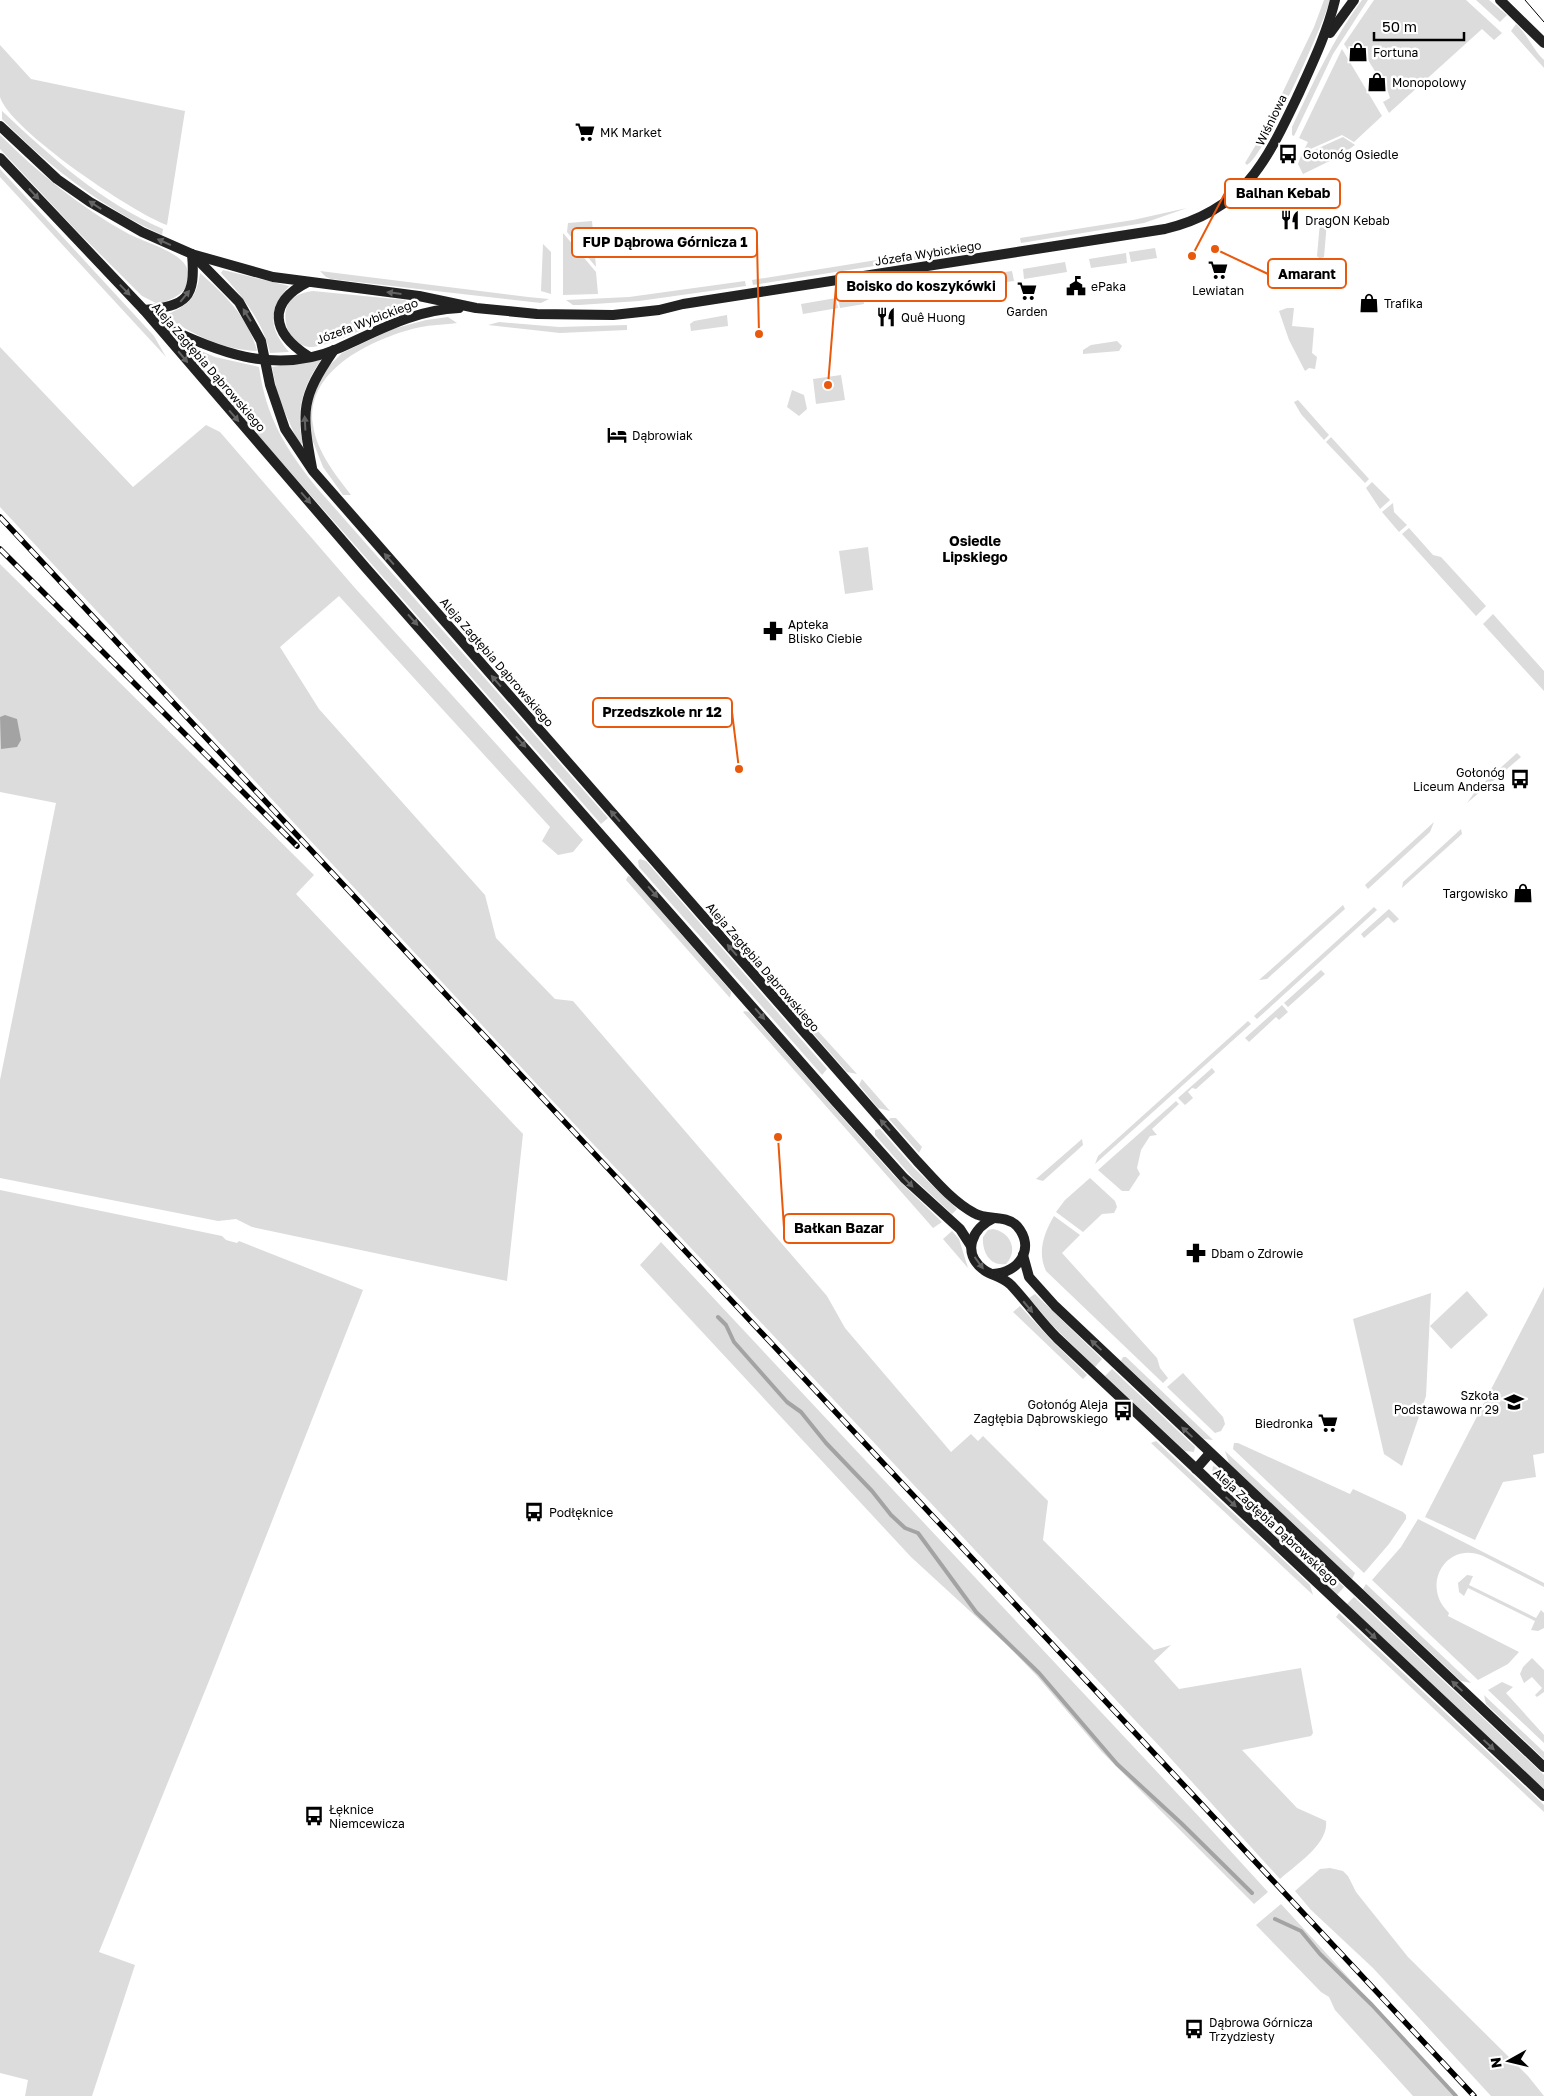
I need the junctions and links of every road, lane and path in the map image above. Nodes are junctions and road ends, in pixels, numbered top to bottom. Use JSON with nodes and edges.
{"nodes":[{"id":1,"x":1335,"y":0,"type":"edge"},
{"id":2,"x":1354,"y":0,"type":"edge"},
{"id":3,"x":1500,"y":0,"type":"edge"},
{"id":4,"x":1323,"y":42,"type":"junction"},
{"id":5,"x":1544,"y":43,"type":"edge"},
{"id":6,"x":0,"y":126,"type":"edge"},
{"id":7,"x":0,"y":158,"type":"edge"},
{"id":8,"x":1228,"y":200,"type":"joint"},
{"id":9,"x":192,"y":254,"type":"junction"},
{"id":10,"x":308,"y":282,"type":"junction"},
{"id":11,"x":476,"y":308,"type":"junction"},
{"id":12,"x":144,"y":310,"type":"junction"},
{"id":13,"x":154,"y":322,"type":"junction"},
{"id":14,"x":334,"y":350,"type":"junction"},
{"id":15,"x":308,"y":356,"type":"junction"},
{"id":16,"x":265,"y":359,"type":"junction"},
{"id":17,"x":313,"y":471,"type":"junction"},
{"id":18,"x":996,"y":1218,"type":"junction"},
{"id":19,"x":971,"y":1246,"type":"junction"},
{"id":20,"x":1023,"y":1254,"type":"junction"},
{"id":21,"x":993,"y":1274,"type":"junction"},
{"id":22,"x":1210,"y":1453,"type":"junction"},
{"id":23,"x":1196,"y":1469,"type":"junction"},
{"id":24,"x":1544,"y":1767,"type":"edge"},
{"id":25,"x":1544,"y":1796,"type":"edge"}],
"edges":[{"from":1,"to":4,"type":"street","name":"Wiśniowa"},
{"from":2,"to":4,"type":"street","name":"Wiśniowa"},
{"from":3,"to":5,"type":"street"},
{"from":4,"to":8,"type":"street","name":"Wiśniowa"},
{"from":9,"to":6,"type":"street","name":"Aleja Zagłębia Dąbrowskiego","one_way":true},
{"from":7,"to":12,"type":"street","name":"Aleja Zagłębia Dąbrowskiego","one_way":true},
{"from":8,"to":11,"type":"street","name":"Józefa Wybickiego"},
{"from":9,"to":10,"type":"street","name":"Józefa Wybickiego"},
{"from":12,"to":9,"type":"street","one_way":true},
{"from":16,"to":9,"type":"street","name":"Aleja Zagłębia Dąbrowskiego","one_way":true},
{"from":11,"to":10,"type":"street","name":"Józefa Wybickiego","one_way":true},
{"from":10,"to":15,"type":"street"},
{"from":11,"to":14,"type":"street","name":"Józefa Wybickiego"},
{"from":12,"to":13,"type":"street","name":"Aleja Zagłębia Dąbrowskiego"},
{"from":13,"to":16,"type":"street","name":"Józefa Wybickiego"},
{"from":13,"to":19,"type":"street","name":"Aleja Zagłębia Dąbrowskiego","one_way":true},
{"from":14,"to":15,"type":"street","name":"Józefa Wybickiego"},
{"from":17,"to":14,"type":"street","one_way":true},
{"from":15,"to":16,"type":"street","name":"Józefa Wybickiego"},
{"from":16,"to":17,"type":"street","name":"Aleja Zagłębia Dąbrowskiego"},
{"from":18,"to":17,"type":"street","name":"Aleja Zagłębia Dąbrowskiego","one_way":true},
{"from":18,"to":19,"type":"street"},
{"from":18,"to":20,"type":"street"},
{"from":19,"to":21,"type":"street","one_way":true},
{"from":20,"to":21,"type":"street"},
{"from":22,"to":20,"type":"street","name":"Aleja Zagłębia Dąbrowskiego","one_way":true},
{"from":21,"to":23,"type":"street","name":"Aleja Zagłębia Dąbrowskiego","one_way":true},
{"from":22,"to":23,"type":"street"},
{"from":24,"to":22,"type":"street","name":"Aleja Zagłębia Dąbrowskiego","one_way":true},
{"from":23,"to":25,"type":"street","name":"Aleja Zagłębia Dąbrowskiego","one_way":true}]}
